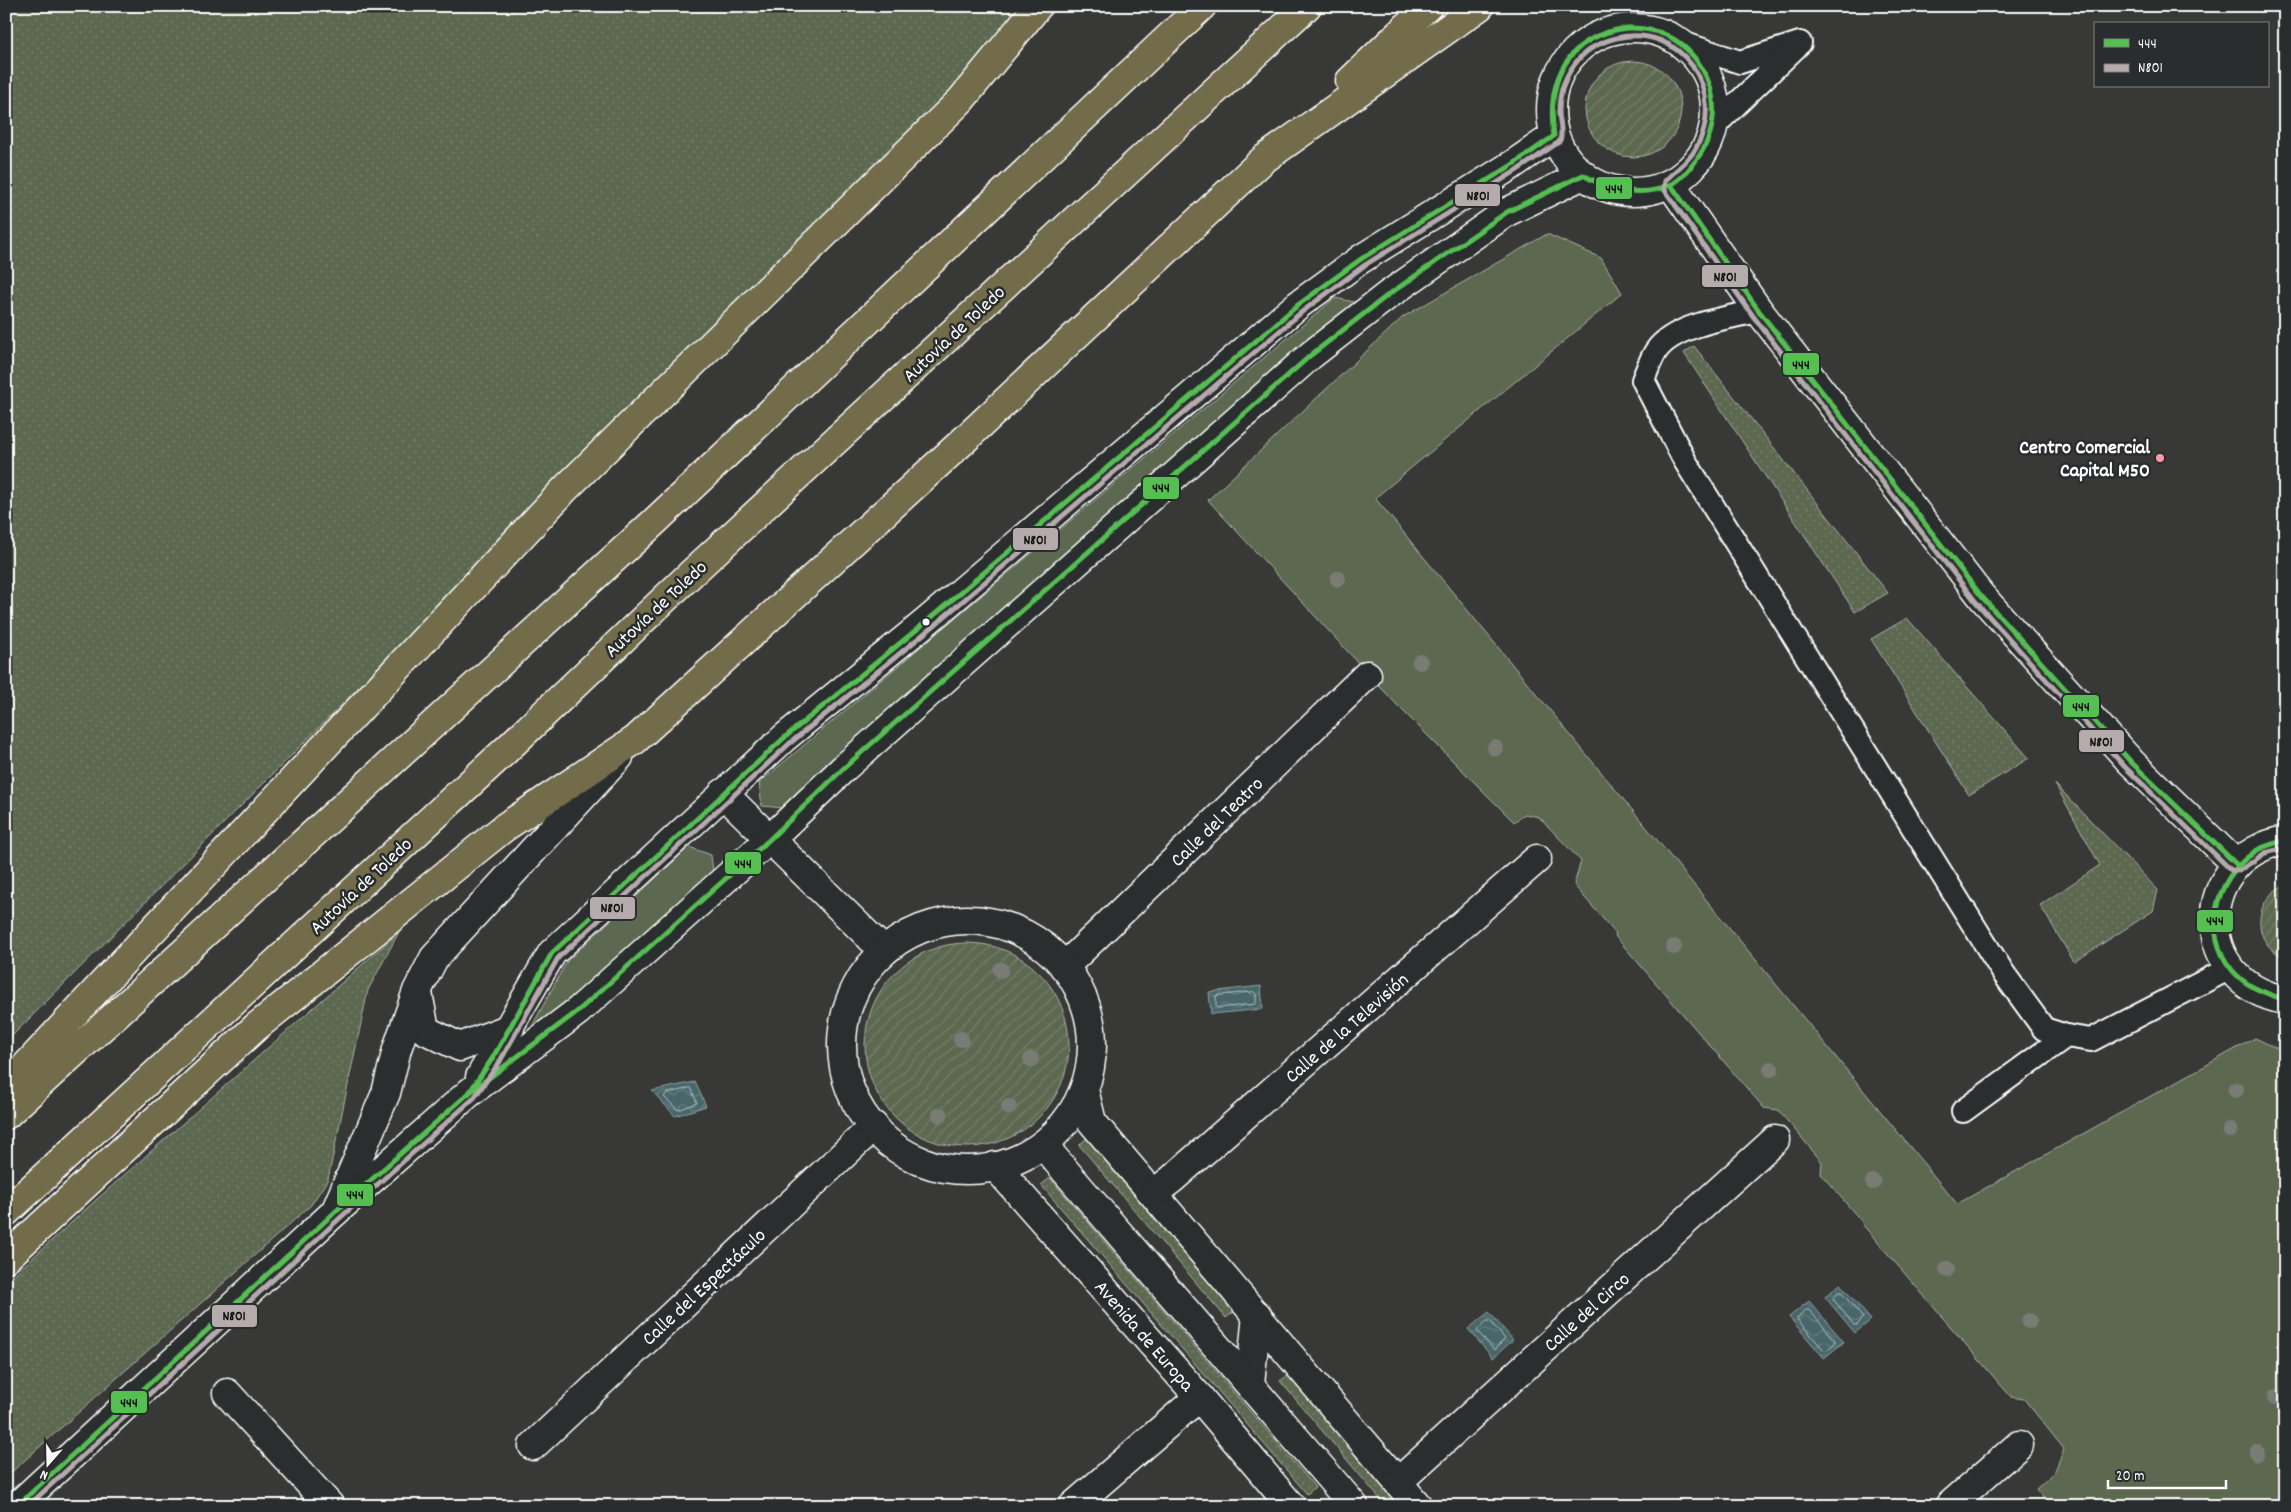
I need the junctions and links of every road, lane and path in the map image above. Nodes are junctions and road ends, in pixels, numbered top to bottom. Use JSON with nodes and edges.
{"nodes":[{"id":1,"x":1038,"y":6,"type":"edge"},
{"id":2,"x":1202,"y":6,"type":"edge"},
{"id":3,"x":1307,"y":6,"type":"edge"},
{"id":4,"x":1428,"y":6,"type":"edge"},
{"id":5,"x":1480,"y":6,"type":"edge"},
{"id":6,"x":1682,"y":43,"type":"junction"},
{"id":7,"x":1714,"y":126,"type":"junction"},
{"id":8,"x":1554,"y":136,"type":"junction"},
{"id":9,"x":1286,"y":142,"type":"junction"},
{"id":10,"x":1583,"y":175,"type":"junction"},
{"id":11,"x":1672,"y":185,"type":"junction"},
{"id":12,"x":1759,"y":311,"type":"junction"},
{"id":13,"x":1367,"y":675,"type":"dead end"},
{"id":14,"x":635,"y":740,"type":"junction"},
{"id":15,"x":723,"y":794,"type":"junction"},
{"id":16,"x":770,"y":839,"type":"junction"},
{"id":17,"x":2285,"y":840,"type":"edge"},
{"id":18,"x":1537,"y":860,"type":"dead end"},
{"id":19,"x":2236,"y":864,"type":"junction"},
{"id":20,"x":884,"y":951,"type":"junction"},
{"id":21,"x":1064,"y":967,"type":"junction"},
{"id":22,"x":2230,"y":968,"type":"junction"},
{"id":23,"x":417,"y":992,"type":"junction"},
{"id":24,"x":2285,"y":1000,"type":"edge"},
{"id":25,"x":510,"y":1028,"type":"junction"},
{"id":26,"x":2066,"y":1036,"type":"junction"},
{"id":27,"x":6,"y":1087,"type":"edge"},
{"id":28,"x":1084,"y":1090,"type":"junction"},
{"id":29,"x":469,"y":1093,"type":"junction"},
{"id":30,"x":1963,"y":1111,"type":"dead end"},
{"id":31,"x":6,"y":1115,"type":"edge"},
{"id":32,"x":874,"y":1126,"type":"junction"},
{"id":33,"x":1775,"y":1140,"type":"dead end"},
{"id":34,"x":1043,"y":1145,"type":"junction"},
{"id":35,"x":995,"y":1166,"type":"junction"},
{"id":36,"x":1154,"y":1193,"type":"junction"},
{"id":37,"x":6,"y":1212,"type":"edge"},
{"id":38,"x":335,"y":1212,"type":"junction"},
{"id":39,"x":6,"y":1258,"type":"edge"},
{"id":40,"x":1257,"y":1315,"type":"junction"},
{"id":41,"x":1250,"y":1384,"type":"junction"},
{"id":42,"x":227,"y":1392,"type":"dead end"},
{"id":43,"x":1199,"y":1397,"type":"junction"},
{"id":44,"x":2019,"y":1445,"type":"dead end"},
{"id":45,"x":533,"y":1446,"type":"dead end"},
{"id":46,"x":1398,"y":1482,"type":"junction"},
{"id":47,"x":1336,"y":1495,"type":"edge"},
{"id":48,"x":17,"y":1506,"type":"edge"},
{"id":49,"x":330,"y":1506,"type":"edge"},
{"id":50,"x":1073,"y":1506,"type":"edge"},
{"id":51,"x":1291,"y":1506,"type":"edge"},
{"id":52,"x":1354,"y":1506,"type":"edge"},
{"id":53,"x":1418,"y":1506,"type":"edge"},
{"id":54,"x":1949,"y":1506,"type":"edge"}],
"edges":[{"from":1,"to":27,"type":"highway"},
{"from":2,"to":31,"type":"highway"},
{"from":3,"to":37,"type":"highway","name":"Autovía de Toledo"},
{"from":4,"to":9,"type":"highway"},
{"from":5,"to":9,"type":"highway"},
{"from":6,"to":7,"type":"street"},
{"from":6,"to":7,"type":"lane"},
{"from":6,"to":8,"type":"street"},
{"from":7,"to":11,"type":"street"},
{"from":8,"to":10,"type":"street"},
{"from":8,"to":15,"type":"street"},
{"from":9,"to":14,"type":"highway"},
{"from":10,"to":11,"type":"street"},
{"from":10,"to":16,"type":"street"},
{"from":11,"to":12,"type":"street"},
{"from":12,"to":19,"type":"street"},
{"from":12,"to":26,"type":"lane"},
{"from":13,"to":21,"type":"street","name":"Calle del Teatro"},
{"from":14,"to":23,"type":"street"},
{"from":14,"to":39,"type":"highway"},
{"from":15,"to":16,"type":"street"},
{"from":15,"to":25,"type":"street"},
{"from":16,"to":20,"type":"street"},
{"from":16,"to":29,"type":"street"},
{"from":17,"to":19,"type":"street"},
{"from":18,"to":36,"type":"street","name":"Calle de la Televisión"},
{"from":19,"to":22,"type":"street"},
{"from":20,"to":21,"type":"street"},
{"from":20,"to":32,"type":"street"},
{"from":21,"to":28,"type":"street"},
{"from":22,"to":24,"type":"street"},
{"from":22,"to":26,"type":"lane"},
{"from":23,"to":25,"type":"street"},
{"from":23,"to":38,"type":"street"},
{"from":25,"to":29,"type":"street"},
{"from":26,"to":30,"type":"lane"},
{"from":28,"to":34,"type":"street"},
{"from":28,"to":36,"type":"street"},
{"from":29,"to":38,"type":"street"},
{"from":32,"to":35,"type":"street"},
{"from":32,"to":45,"type":"street","name":"Calle del Espectáculo"},
{"from":33,"to":46,"type":"street","name":"Calle del Circo"},
{"from":34,"to":35,"type":"street"},
{"from":34,"to":41,"type":"street"},
{"from":35,"to":43,"type":"street","name":"Avenida de Europa"},
{"from":36,"to":40,"type":"street"},
{"from":38,"to":48,"type":"street"},
{"from":40,"to":41,"type":"street"},
{"from":40,"to":46,"type":"street"},
{"from":41,"to":47,"type":"street"},
{"from":42,"to":49,"type":"street"},
{"from":43,"to":50,"type":"street"},
{"from":43,"to":51,"type":"street","name":"Avenida de Europa"},
{"from":44,"to":54,"type":"street"},
{"from":46,"to":53,"type":"street"},
{"from":47,"to":52,"type":"street"}]}
